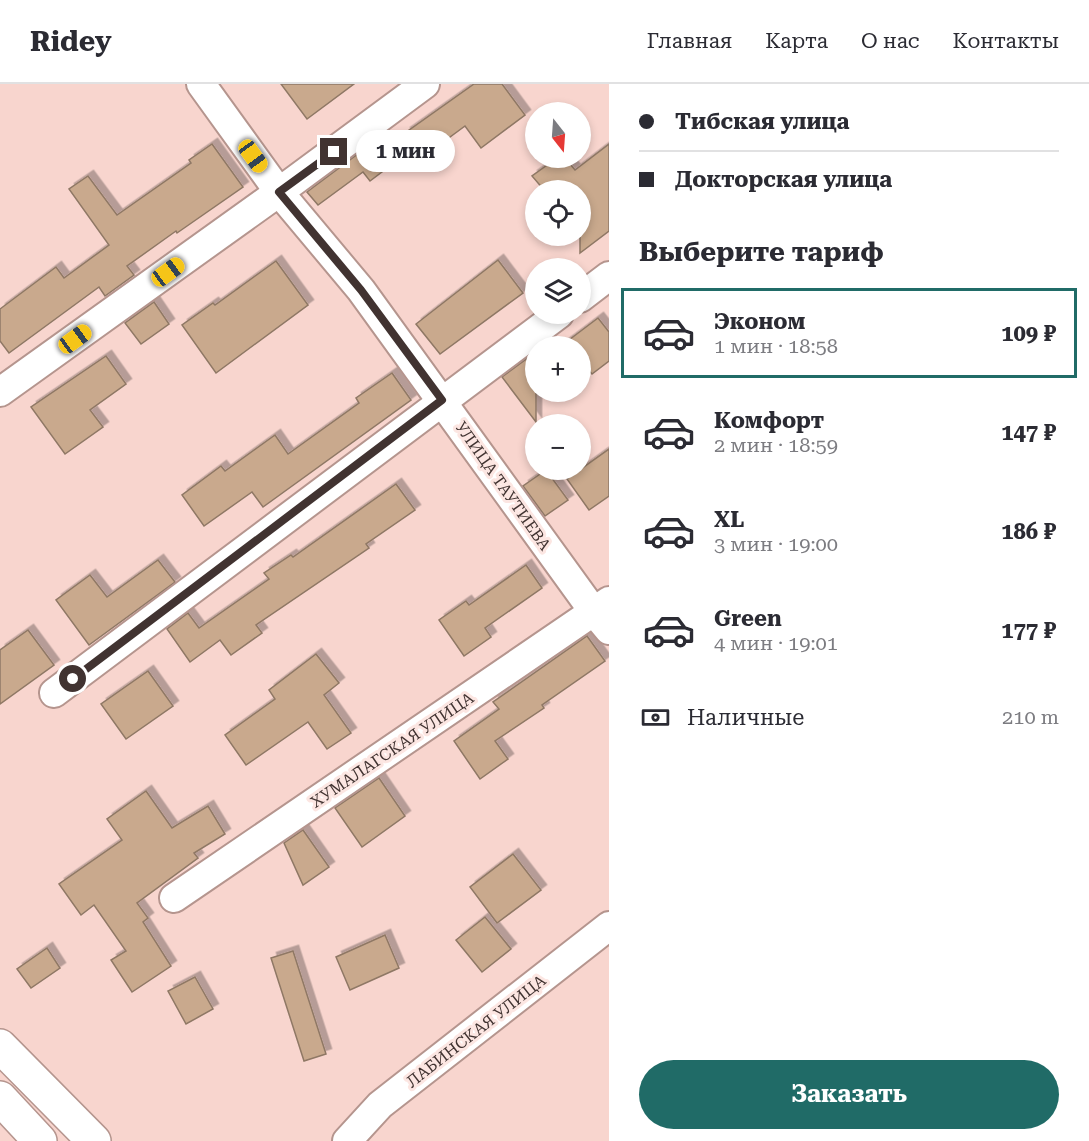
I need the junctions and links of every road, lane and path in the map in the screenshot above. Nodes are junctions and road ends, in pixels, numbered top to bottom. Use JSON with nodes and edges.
{"nodes":[{"id":1,"x":201,"y":84,"type":"edge"},
{"id":2,"x":425,"y":84,"type":"edge"},
{"id":3,"x":279,"y":192,"type":"junction"},
{"id":4,"x":609,"y":276,"type":"edge"},
{"id":5,"x":591,"y":290,"type":"edge"},
{"id":6,"x":545,"y":324,"type":"edge"},
{"id":7,"x":0,"y":392,"type":"edge"},
{"id":8,"x":442,"y":400,"type":"junction"},
{"id":9,"x":604,"y":614,"type":"edge"},
{"id":10,"x":54,"y":693,"type":"dead end"},
{"id":11,"x":174,"y":898,"type":"dead end"},
{"id":12,"x":609,"y":926,"type":"edge"},
{"id":13,"x":0,"y":1046,"type":"edge"},
{"id":14,"x":0,"y":1098,"type":"edge"},
{"id":15,"x":355,"y":1138,"type":"edge"},
{"id":16,"x":40,"y":1141,"type":"edge"},
{"id":17,"x":94,"y":1141,"type":"edge"}],
"edges":[{"from":1,"to":3,"type":"street","name":"УЛИЦА ТАУТИЕВА"},
{"from":2,"to":3,"type":"street"},
{"from":3,"to":7,"type":"street"},
{"from":3,"to":8,"type":"street","name":"УЛИЦА ТАУТИЕВА"},
{"from":4,"to":5,"type":"street"},
{"from":6,"to":8,"type":"street"},
{"from":8,"to":9,"type":"street","name":"УЛИЦА ТАУТИЕВА"},
{"from":8,"to":10,"type":"street"},
{"from":9,"to":11,"type":"street","name":"ХУМАЛАГСКАЯ УЛИЦА"},
{"from":12,"to":15,"type":"street","name":"ЛАБИНСКАЯ УЛИЦА"},
{"from":13,"to":17,"type":"main road"},
{"from":14,"to":16,"type":"main road"}]}
